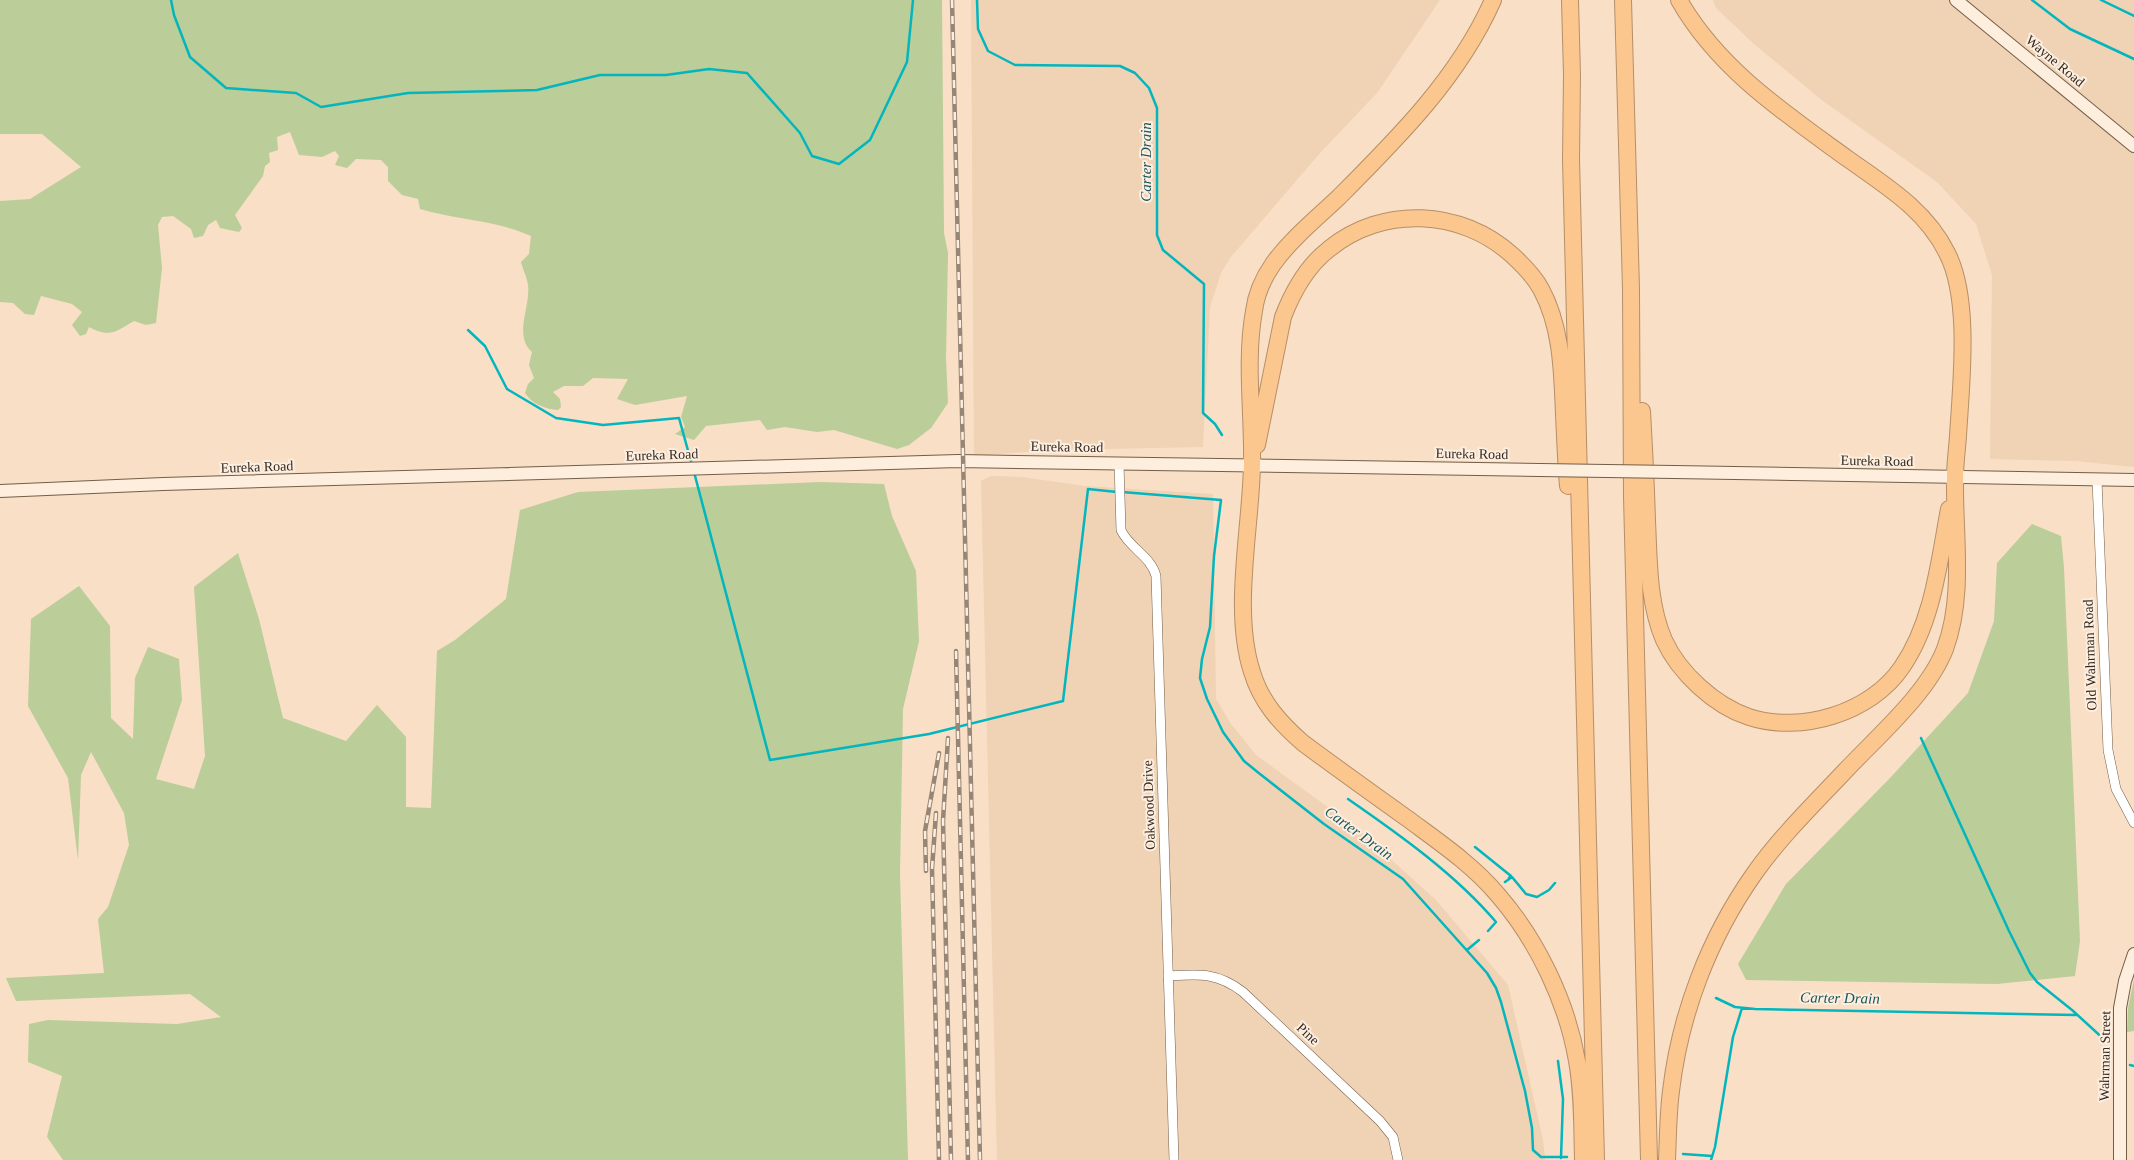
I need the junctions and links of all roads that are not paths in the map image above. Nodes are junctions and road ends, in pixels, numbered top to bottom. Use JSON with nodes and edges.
{"nodes":[{"id":1,"x":1493,"y":0,"type":"edge"},
{"id":2,"x":1570,"y":0,"type":"edge"},
{"id":3,"x":1623,"y":0,"type":"edge"},
{"id":4,"x":1679,"y":0,"type":"edge"},
{"id":5,"x":1956,"y":0,"type":"edge"},
{"id":6,"x":2134,"y":146,"type":"edge"},
{"id":7,"x":1631,"y":290,"type":"junction"},
{"id":8,"x":1119,"y":462,"type":"junction"},
{"id":9,"x":1252,"y":464,"type":"junction"},
{"id":10,"x":1955,"y":477,"type":"junction"},
{"id":11,"x":2097,"y":480,"type":"junction"},
{"id":12,"x":2134,"y":480,"type":"edge"},
{"id":13,"x":0,"y":491,"type":"edge"},
{"id":14,"x":1583,"y":655,"type":"junction"},
{"id":15,"x":2134,"y":823,"type":"edge"},
{"id":16,"x":2134,"y":954,"type":"edge"},
{"id":17,"x":1168,"y":976,"type":"junction"},
{"id":18,"x":1174,"y":1160,"type":"edge"},
{"id":19,"x":1398,"y":1160,"type":"edge"},
{"id":20,"x":1583,"y":1160,"type":"edge"},
{"id":21,"x":1596,"y":1160,"type":"edge"},
{"id":22,"x":1648,"y":1160,"type":"edge"},
{"id":23,"x":1668,"y":1160,"type":"edge"},
{"id":24,"x":2120,"y":1160,"type":"edge"}],
"edges":[{"from":1,"to":9,"type":"highway"},
{"from":2,"to":14,"type":"highway"},
{"from":3,"to":7,"type":"highway"},
{"from":4,"to":10,"type":"highway"},
{"from":5,"to":6,"type":"street","name":"Wayne Road"},
{"from":7,"to":10,"type":"highway"},
{"from":7,"to":22,"type":"highway"},
{"from":8,"to":9,"type":"street","name":"Eureka Road"},
{"from":8,"to":13,"type":"street","name":"Eureka Road"},
{"from":8,"to":17,"type":"street","name":"Oakwood Drive"},
{"from":9,"to":10,"type":"street","name":"Eureka Road","bridge":true},
{"from":9,"to":14,"type":"highway"},
{"from":9,"to":20,"type":"highway"},
{"from":10,"to":11,"type":"street","name":"Eureka Road"},
{"from":10,"to":23,"type":"highway"},
{"from":11,"to":12,"type":"street","name":"Eureka Road"},
{"from":11,"to":15,"type":"street","name":"Old Wahrman Road"},
{"from":14,"to":21,"type":"highway"},
{"from":16,"to":24,"type":"street","name":"Wahrman Street"},
{"from":17,"to":18,"type":"street","name":"Oakwood Drive"},
{"from":17,"to":19,"type":"street","name":"Pine"}]}
